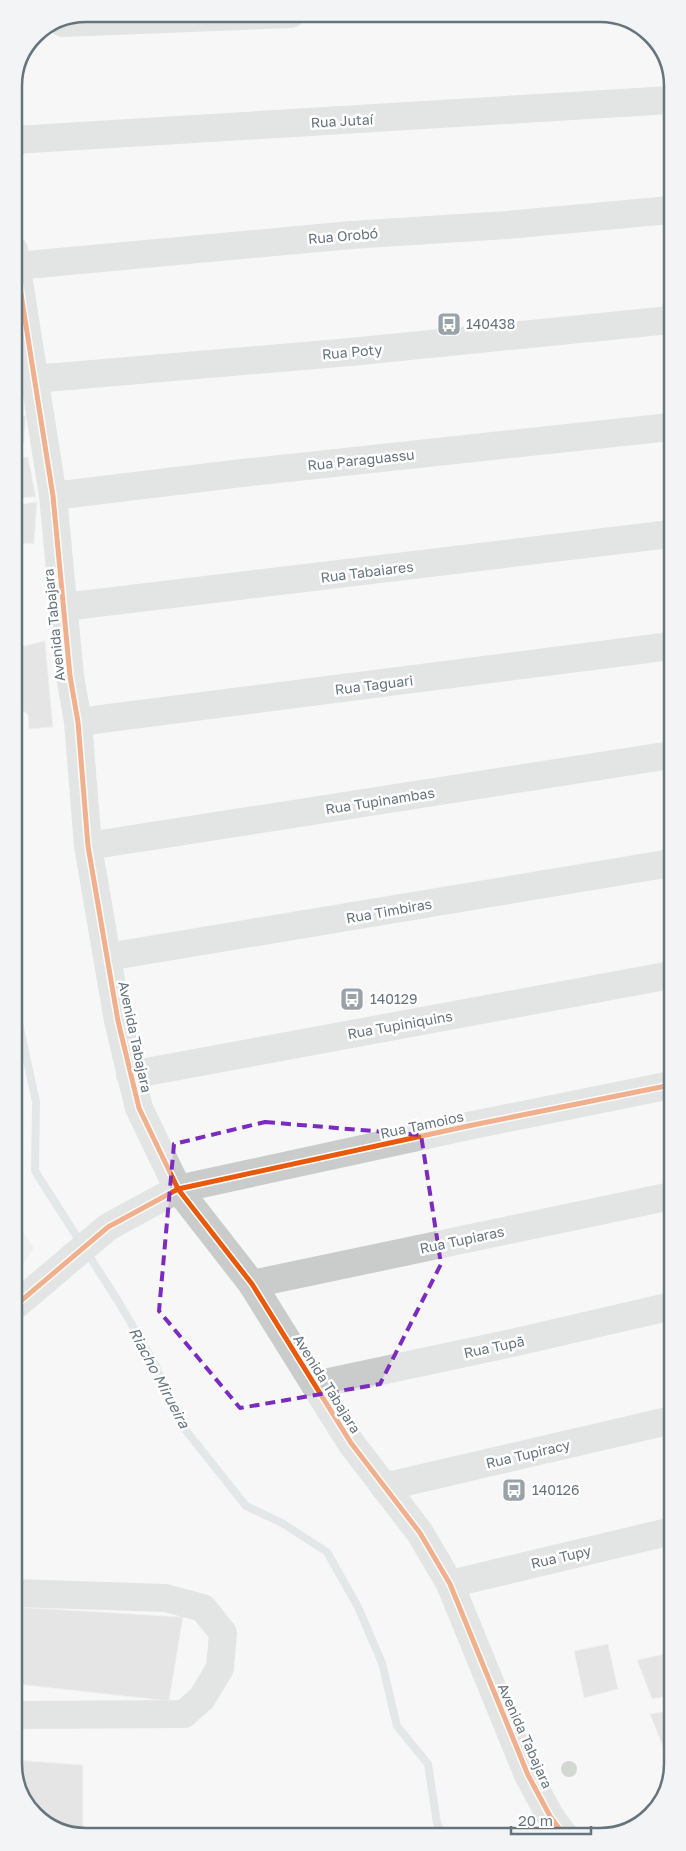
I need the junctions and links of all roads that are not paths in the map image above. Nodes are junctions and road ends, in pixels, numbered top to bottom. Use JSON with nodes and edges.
{"nodes":[{"id":1,"x":664,"y":100,"type":"edge"},
{"id":2,"x":23,"y":139,"type":"edge"},
{"id":3,"x":664,"y":211,"type":"edge"},
{"id":4,"x":23,"y":257,"type":"edge"},
{"id":5,"x":23,"y":308,"type":"edge"},
{"id":6,"x":664,"y":321,"type":"edge"},
{"id":7,"x":34,"y":379,"type":"junction"},
{"id":8,"x":664,"y":428,"type":"edge"},
{"id":9,"x":53,"y":496,"type":"junction"},
{"id":10,"x":664,"y":535,"type":"edge"},
{"id":11,"x":64,"y":607,"type":"junction"},
{"id":12,"x":664,"y":647,"type":"edge"},
{"id":13,"x":78,"y":722,"type":"junction"},
{"id":14,"x":664,"y":756,"type":"edge"},
{"id":15,"x":88,"y":846,"type":"junction"},
{"id":16,"x":664,"y":864,"type":"edge"},
{"id":17,"x":107,"y":957,"type":"junction"},
{"id":18,"x":664,"y":976,"type":"edge"},
{"id":19,"x":130,"y":1075,"type":"junction"},
{"id":20,"x":664,"y":1086,"type":"edge"},
{"id":21,"x":178,"y":1189,"type":"junction"},
{"id":22,"x":664,"y":1197,"type":"edge"},
{"id":23,"x":252,"y":1284,"type":"junction"},
{"id":24,"x":22,"y":1300,"type":"edge"},
{"id":25,"x":664,"y":1308,"type":"edge"},
{"id":26,"x":315,"y":1385,"type":"junction"},
{"id":27,"x":664,"y":1422,"type":"edge"},
{"id":28,"x":384,"y":1488,"type":"junction"},
{"id":29,"x":664,"y":1533,"type":"edge"},
{"id":30,"x":450,"y":1584,"type":"junction"},
{"id":31,"x":22,"y":1593,"type":"edge"},
{"id":32,"x":22,"y":1715,"type":"edge"},
{"id":33,"x":559,"y":1828,"type":"edge"}],
"edges":[{"from":1,"to":2,"type":"street","name":"Rua Jutaí"},
{"from":3,"to":4,"type":"street","name":"Rua Orobó"},
{"from":5,"to":7,"type":"street","name":"Avenida Tabajara"},
{"from":6,"to":7,"type":"street","name":"Rua Poty"},
{"from":7,"to":9,"type":"street","name":"Avenida Tabajara"},
{"from":8,"to":9,"type":"street","name":"Rua Paraguassu"},
{"from":9,"to":11,"type":"street","name":"Avenida Tabajara"},
{"from":10,"to":11,"type":"street","name":"Rua Tabaiares"},
{"from":11,"to":13,"type":"street","name":"Avenida Tabajara"},
{"from":12,"to":13,"type":"street","name":"Rua Taguari"},
{"from":13,"to":15,"type":"street","name":"Avenida Tabajara"},
{"from":14,"to":15,"type":"street","name":"Rua Tupinambas"},
{"from":15,"to":17,"type":"street","name":"Avenida Tabajara"},
{"from":16,"to":17,"type":"street","name":"Rua Timbiras"},
{"from":17,"to":19,"type":"street","name":"Avenida Tabajara"},
{"from":18,"to":19,"type":"street","name":"Rua Tupiniquins"},
{"from":19,"to":21,"type":"street","name":"Avenida Tabajara"},
{"from":20,"to":21,"type":"street","name":"Rua Tamoios"},
{"from":21,"to":23,"type":"street","name":"Avenida Tabajara"},
{"from":21,"to":24,"type":"street","name":"Rua Tamoios"},
{"from":22,"to":23,"type":"street","name":"Rua Tupiaras"},
{"from":23,"to":26,"type":"street","name":"Avenida Tabajara"},
{"from":25,"to":26,"type":"street","name":"Rua Tupã"},
{"from":26,"to":28,"type":"street","name":"Avenida Tabajara"},
{"from":27,"to":28,"type":"street","name":"Rua Tupiracy"},
{"from":28,"to":30,"type":"street","name":"Avenida Tabajara"},
{"from":29,"to":30,"type":"street","name":"Rua Tupy"},
{"from":30,"to":33,"type":"street","name":"Avenida Tabajara"},
{"from":31,"to":32,"type":"street"}]}
